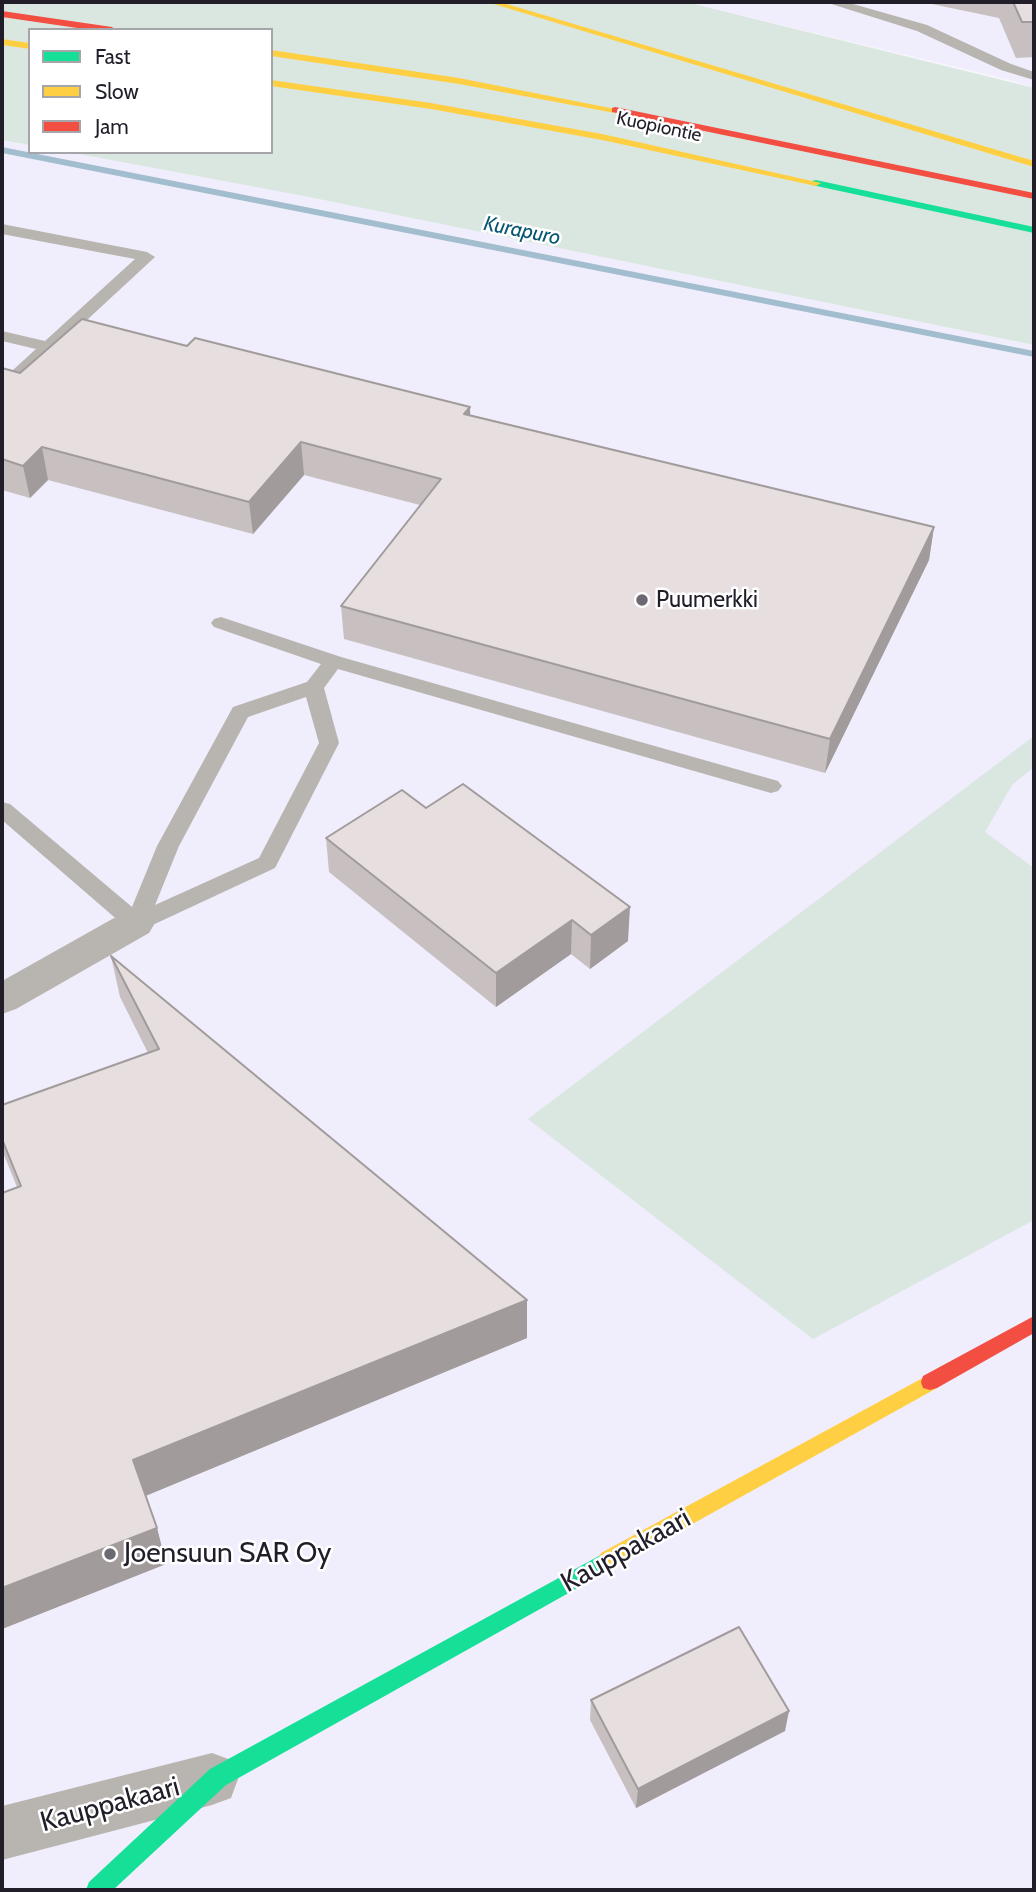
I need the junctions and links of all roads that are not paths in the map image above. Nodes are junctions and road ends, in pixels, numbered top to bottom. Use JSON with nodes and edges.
{"nodes":[{"id":1,"x":491,"y":2,"type":"edge"},
{"id":2,"x":832,"y":2,"type":"edge"},
{"id":3,"x":2,"y":14,"type":"edge"},
{"id":4,"x":98,"y":28,"type":"edge"},
{"id":5,"x":2,"y":42,"type":"edge"},
{"id":6,"x":28,"y":46,"type":"edge"},
{"id":7,"x":273,"y":53,"type":"edge"},
{"id":8,"x":2,"y":55,"type":"edge"},
{"id":9,"x":28,"y":58,"type":"edge"},
{"id":10,"x":1034,"y":76,"type":"edge"},
{"id":11,"x":277,"y":84,"type":"edge"},
{"id":12,"x":1034,"y":164,"type":"edge"},
{"id":13,"x":1034,"y":196,"type":"edge"},
{"id":14,"x":2,"y":229,"type":"edge"},
{"id":15,"x":1034,"y":230,"type":"edge"},
{"id":16,"x":2,"y":336,"type":"edge"},
{"id":17,"x":48,"y":347,"type":"junction"},
{"id":18,"x":2,"y":389,"type":"edge"},
{"id":19,"x":221,"y":623,"type":"dead end"},
{"id":20,"x":334,"y":661,"type":"junction"},
{"id":21,"x":314,"y":687,"type":"junction"},
{"id":22,"x":771,"y":786,"type":"dead end"},
{"id":23,"x":2,"y":809,"type":"edge"},
{"id":24,"x":136,"y":922,"type":"junction"},
{"id":25,"x":2,"y":999,"type":"edge"},
{"id":26,"x":1034,"y":1324,"type":"edge"},
{"id":27,"x":218,"y":1777,"type":"junction"},
{"id":28,"x":2,"y":1833,"type":"edge"},
{"id":29,"x":97,"y":1890,"type":"edge"}],
"edges":[{"from":1,"to":12,"type":"main road"},
{"from":2,"to":10,"type":"lane"},
{"from":3,"to":4,"type":"main road"},
{"from":5,"to":6,"type":"main road"},
{"from":7,"to":13,"type":"main road","name":"Kuopiontie"},
{"from":8,"to":9,"type":"main road"},
{"from":11,"to":15,"type":"main road","name":"Kuopiontie"},
{"from":14,"to":17,"type":"lane"},
{"from":16,"to":17,"type":"lane"},
{"from":17,"to":18,"type":"lane"},
{"from":19,"to":20,"type":"lane"},
{"from":20,"to":21,"type":"lane"},
{"from":20,"to":22,"type":"lane"},
{"from":21,"to":24,"type":"lane"},
{"from":21,"to":24,"type":"lane"},
{"from":23,"to":24,"type":"lane"},
{"from":24,"to":25,"type":"street"},
{"from":26,"to":27,"type":"main road","name":"Kauppakaari"},
{"from":27,"to":28,"type":"street","name":"Kauppakaari"},
{"from":27,"to":29,"type":"main road","name":"Kauppakaari"}]}
